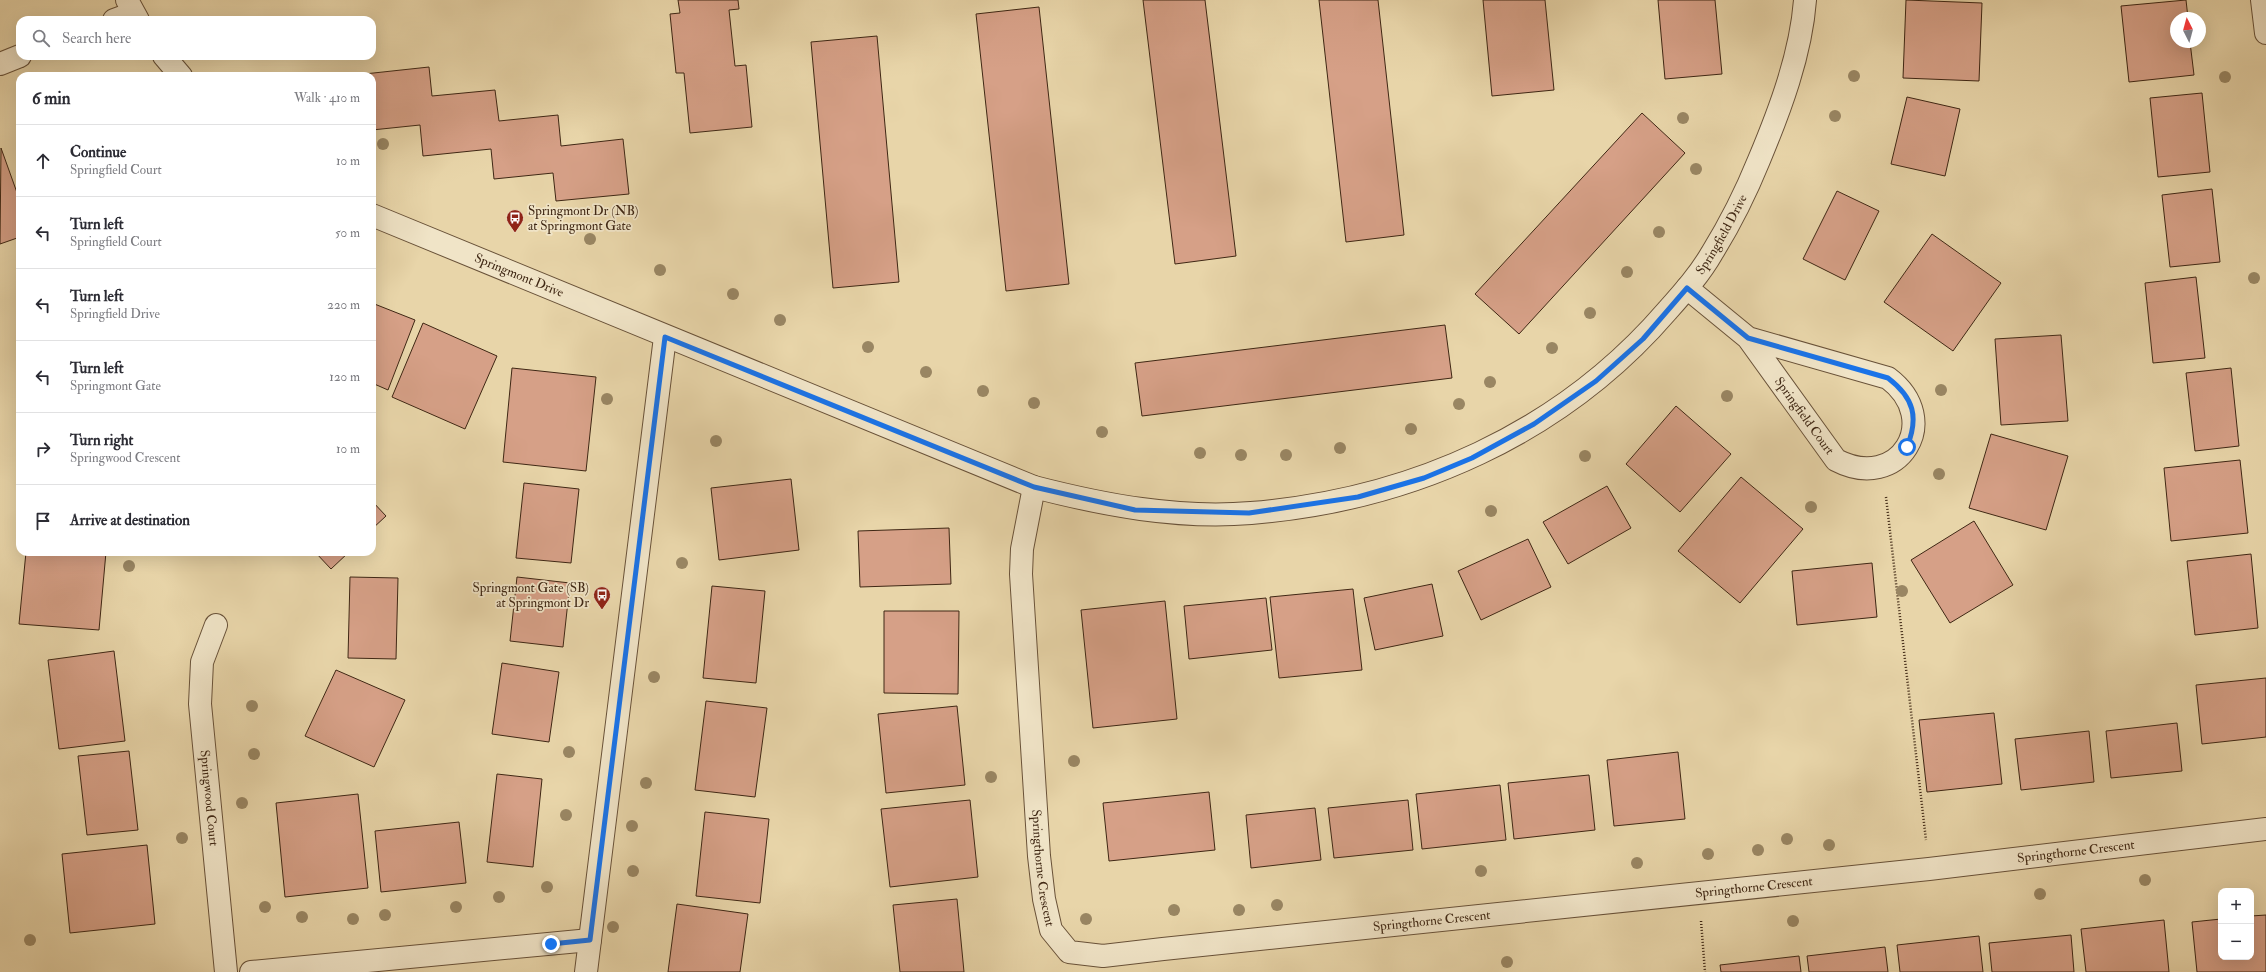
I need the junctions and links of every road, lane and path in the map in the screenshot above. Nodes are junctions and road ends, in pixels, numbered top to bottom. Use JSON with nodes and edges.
{"nodes":[{"id":1,"x":1805,"y":0,"type":"edge"},
{"id":2,"x":2262,"y":0,"type":"edge"},
{"id":3,"x":2266,"y":33,"type":"edge"},
{"id":4,"x":16,"y":58,"type":"edge"},
{"id":5,"x":167,"y":60,"type":"edge"},
{"id":6,"x":0,"y":64,"type":"edge"},
{"id":7,"x":178,"y":72,"type":"edge"},
{"id":8,"x":376,"y":217,"type":"edge"},
{"id":9,"x":1687,"y":288,"type":"junction"},
{"id":10,"x":665,"y":337,"type":"junction"},
{"id":11,"x":1748,"y":338,"type":"junction"},
{"id":12,"x":1034,"y":487,"type":"junction"},
{"id":13,"x":1886,"y":497,"type":"dead end"},
{"id":14,"x":216,"y":626,"type":"dead end"},
{"id":15,"x":2266,"y":829,"type":"edge"},
{"id":16,"x":1929,"y":868,"type":"junction"},
{"id":17,"x":1700,"y":915,"type":"dead end"},
{"id":18,"x":590,"y":940,"type":"junction"},
{"id":19,"x":226,"y":972,"type":"edge"},
{"id":20,"x":251,"y":972,"type":"edge"},
{"id":21,"x":586,"y":972,"type":"edge"},
{"id":22,"x":1705,"y":972,"type":"edge"}],
"edges":[{"from":1,"to":9,"type":"street","name":"Springfield Drive"},
{"from":2,"to":3,"type":"street"},
{"from":4,"to":6,"type":"street"},
{"from":5,"to":7,"type":"street"},
{"from":8,"to":10,"type":"street","name":"Springmont Drive"},
{"from":9,"to":11,"type":"street","name":"Springfield Court"},
{"from":9,"to":12,"type":"street","name":"Springfield Drive"},
{"from":10,"to":12,"type":"street","name":"Springfield Drive"},
{"from":10,"to":18,"type":"street"},
{"from":11,"to":11,"type":"street","name":"Springfield Court"},
{"from":12,"to":16,"type":"street","name":"Springthorne Crescent"},
{"from":13,"to":16,"type":"path"},
{"from":14,"to":19,"type":"street","name":"Springwood Court"},
{"from":15,"to":16,"type":"street","name":"Springthorne Crescent"},
{"from":17,"to":22,"type":"path"},
{"from":18,"to":20,"type":"street"},
{"from":18,"to":21,"type":"street"}]}
